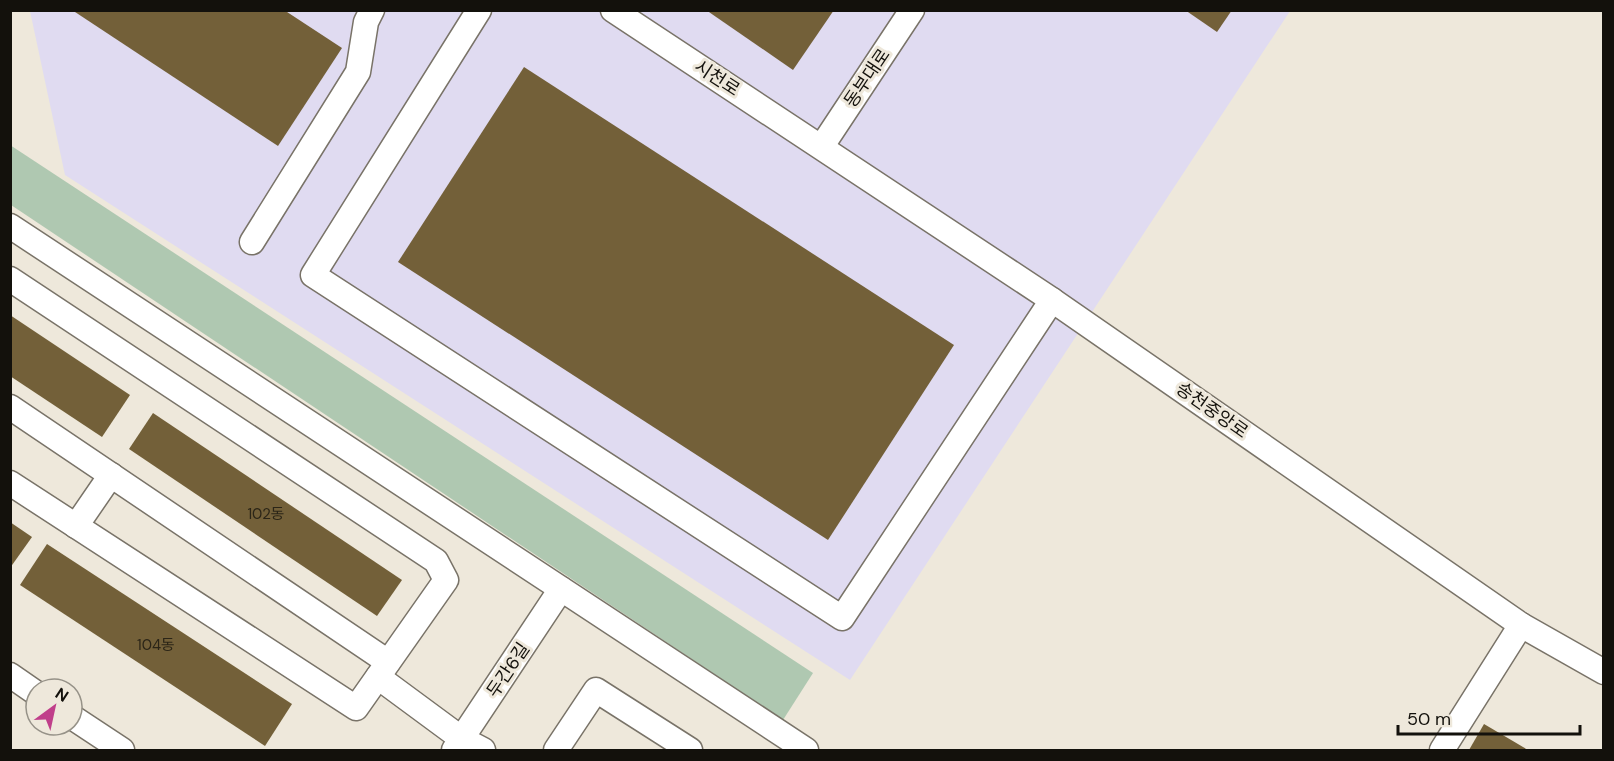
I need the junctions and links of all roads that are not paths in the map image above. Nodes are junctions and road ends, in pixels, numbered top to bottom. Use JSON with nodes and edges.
{"nodes":[{"id":1,"x":372,"y":10,"type":"edge"},
{"id":2,"x":479,"y":10,"type":"edge"},
{"id":3,"x":613,"y":10,"type":"edge"},
{"id":4,"x":912,"y":10,"type":"edge"},
{"id":5,"x":822,"y":146,"type":"junction"},
{"id":6,"x":10,"y":226,"type":"edge"},
{"id":7,"x":252,"y":242,"type":"dead end"},
{"id":8,"x":10,"y":279,"type":"edge"},
{"id":9,"x":1052,"y":300,"type":"junction"},
{"id":10,"x":10,"y":407,"type":"edge"},
{"id":11,"x":111,"y":475,"type":"junction"},
{"id":12,"x":10,"y":483,"type":"edge"},
{"id":13,"x":76,"y":526,"type":"junction"},
{"id":14,"x":561,"y":589,"type":"junction"},
{"id":15,"x":1521,"y":625,"type":"junction"},
{"id":16,"x":383,"y":669,"type":"junction"},
{"id":17,"x":1604,"y":672,"type":"edge"},
{"id":18,"x":10,"y":675,"type":"edge"},
{"id":19,"x":24,"y":685,"type":"edge"},
{"id":20,"x":84,"y":725,"type":"edge"},
{"id":21,"x":458,"y":745,"type":"edge"},
{"id":22,"x":122,"y":750,"type":"edge"},
{"id":23,"x":483,"y":750,"type":"edge"},
{"id":24,"x":556,"y":750,"type":"edge"},
{"id":25,"x":690,"y":750,"type":"edge"},
{"id":26,"x":806,"y":750,"type":"edge"},
{"id":27,"x":1443,"y":750,"type":"edge"}],
"edges":[{"from":1,"to":7,"type":"street"},
{"from":2,"to":9,"type":"street"},
{"from":3,"to":5,"type":"street","name":"시천로"},
{"from":4,"to":5,"type":"street","name":"동부대로"},
{"from":5,"to":9,"type":"street","name":"송천중앙로"},
{"from":6,"to":14,"type":"street"},
{"from":8,"to":16,"type":"street"},
{"from":9,"to":15,"type":"street","name":"송천중앙로"},
{"from":10,"to":11,"type":"street"},
{"from":11,"to":13,"type":"street"},
{"from":11,"to":16,"type":"street"},
{"from":12,"to":13,"type":"street"},
{"from":13,"to":16,"type":"street"},
{"from":14,"to":21,"type":"street","name":"두간6길"},
{"from":14,"to":26,"type":"street"},
{"from":15,"to":17,"type":"street","name":"송천중앙로"},
{"from":15,"to":27,"type":"street"},
{"from":16,"to":21,"type":"street"},
{"from":18,"to":19,"type":"street"},
{"from":20,"to":22,"type":"street"},
{"from":21,"to":23,"type":"street"},
{"from":24,"to":25,"type":"street"}]}
